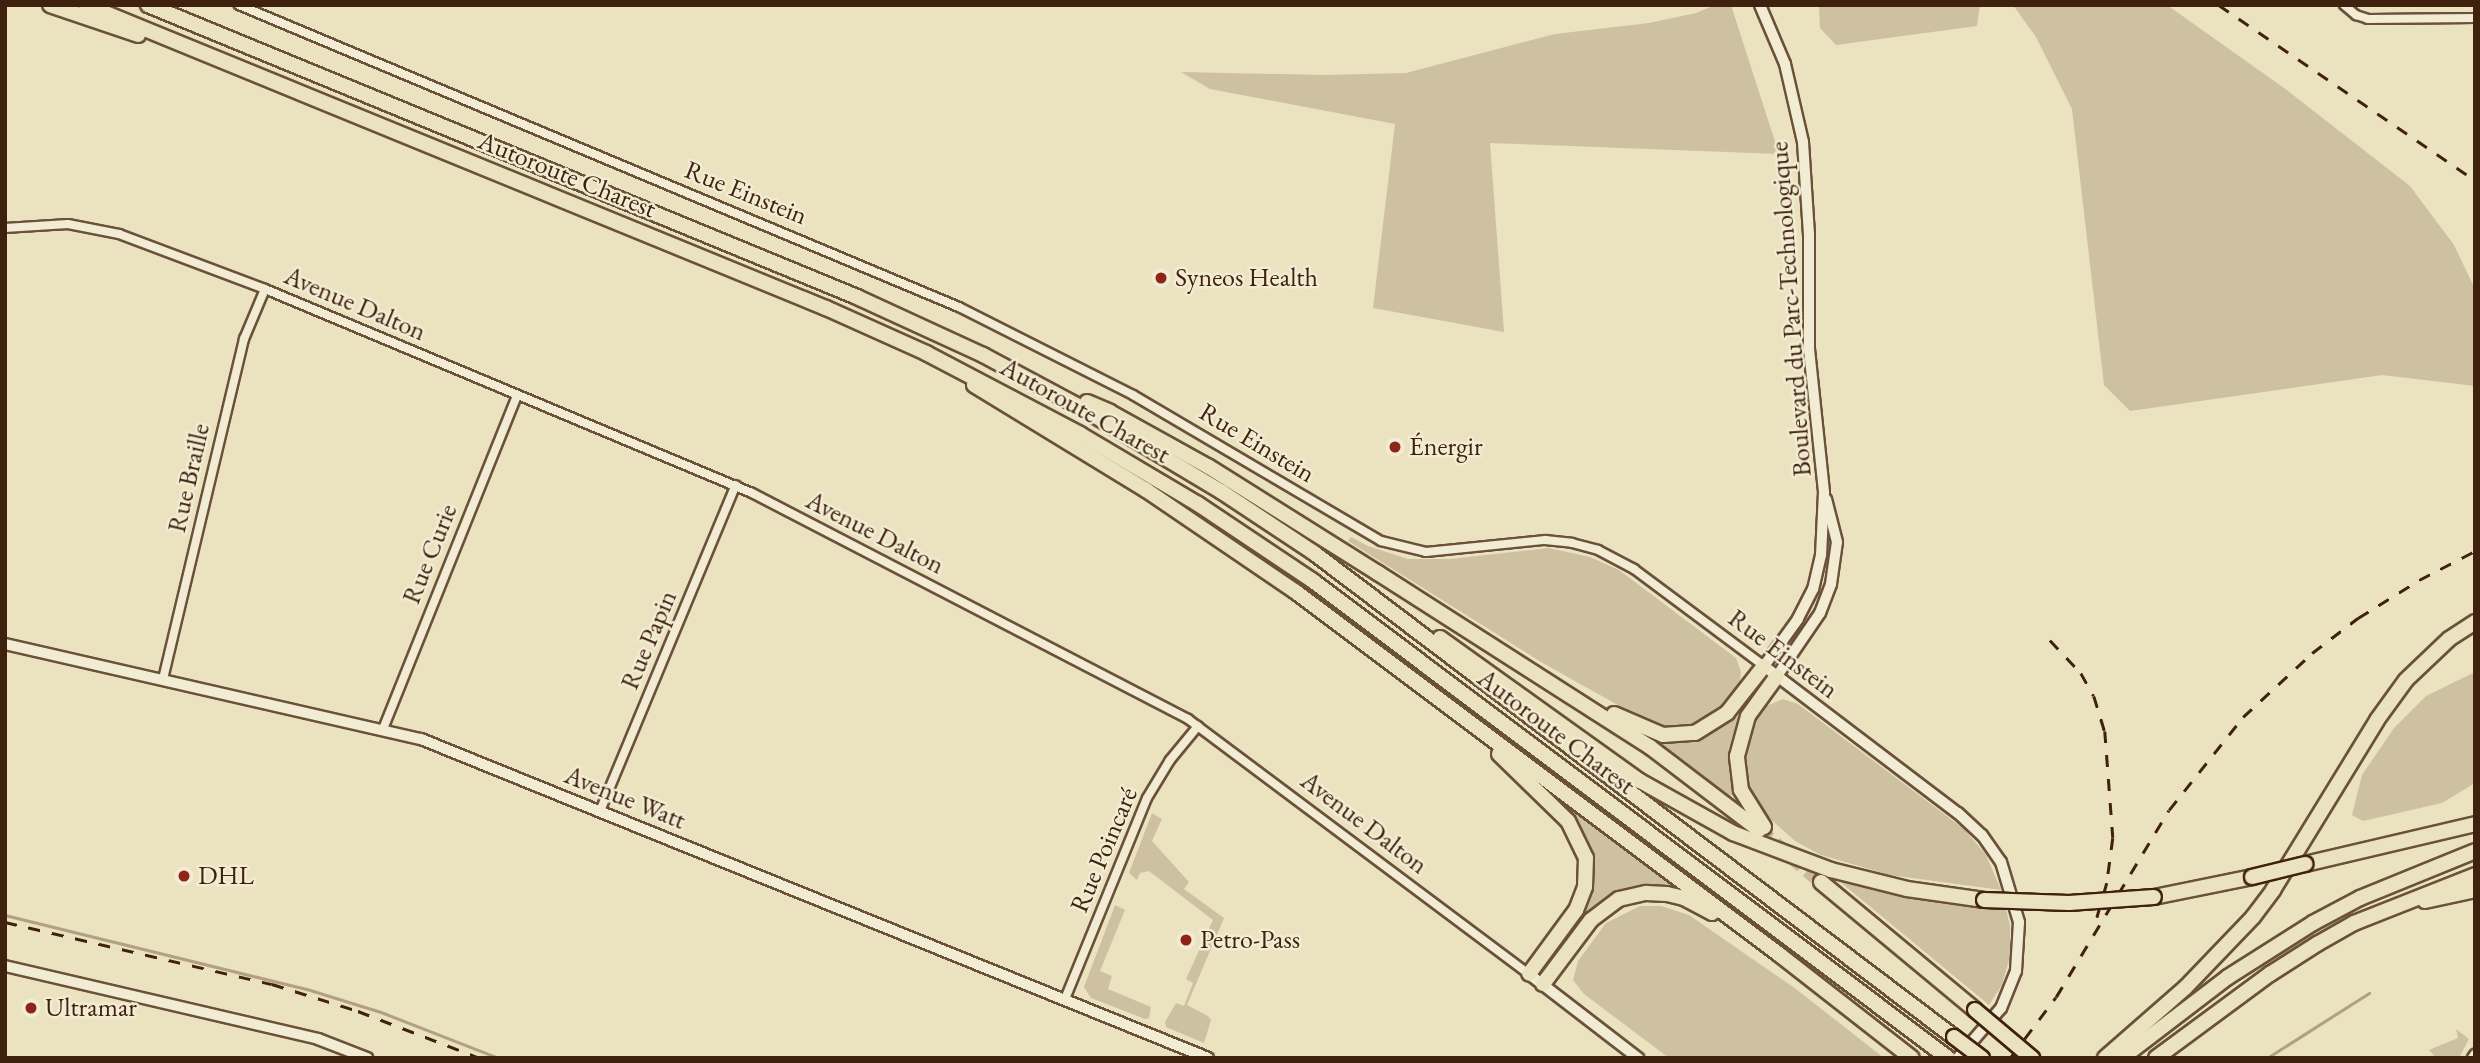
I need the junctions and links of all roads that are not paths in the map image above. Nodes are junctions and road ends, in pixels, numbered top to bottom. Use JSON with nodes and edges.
{"nodes":[{"id":1,"x":50,"y":5,"type":"edge"},
{"id":2,"x":86,"y":5,"type":"edge"},
{"id":3,"x":148,"y":5,"type":"edge"},
{"id":4,"x":239,"y":5,"type":"edge"},
{"id":5,"x":1760,"y":5,"type":"edge"},
{"id":6,"x":2344,"y":5,"type":"edge"},
{"id":7,"x":2475,"y":18,"type":"edge"},
{"id":8,"x":206,"y":55,"type":"junction"},
{"id":9,"x":5,"y":228,"type":"edge"},
{"id":10,"x":265,"y":289,"type":"junction"},
{"id":11,"x":926,"y":353,"type":"junction"},
{"id":12,"x":1031,"y":380,"type":"junction"},
{"id":13,"x":517,"y":394,"type":"junction"},
{"id":14,"x":736,"y":485,"type":"junction"},
{"id":15,"x":1824,"y":492,"type":"junction"},
{"id":16,"x":1314,"y":553,"type":"junction"},
{"id":17,"x":2475,"y":622,"type":"edge"},
{"id":18,"x":5,"y":644,"type":"edge"},
{"id":19,"x":1521,"y":664,"type":"junction"},
{"id":20,"x":1764,"y":666,"type":"junction"},
{"id":21,"x":1396,"y":667,"type":"junction"},
{"id":22,"x":1777,"y":676,"type":"junction"},
{"id":23,"x":163,"y":679,"type":"junction"},
{"id":24,"x":1198,"y":726,"type":"junction"},
{"id":25,"x":383,"y":729,"type":"junction"},
{"id":26,"x":600,"y":811,"type":"junction"},
{"id":27,"x":2475,"y":824,"type":"edge"},
{"id":28,"x":2475,"y":851,"type":"edge"},
{"id":29,"x":2475,"y":875,"type":"edge"},
{"id":30,"x":1821,"y":882,"type":"tunnel mouth"},
{"id":31,"x":2475,"y":890,"type":"edge"},
{"id":32,"x":2393,"y":908,"type":"junction"},
{"id":33,"x":5,"y":966,"type":"edge"},
{"id":34,"x":1529,"y":974,"type":"junction"},
{"id":35,"x":1543,"y":984,"type":"junction"},
{"id":36,"x":1817,"y":986,"type":"junction"},
{"id":37,"x":1065,"y":999,"type":"junction"},
{"id":38,"x":1944,"y":1055,"type":"edge"},
{"id":39,"x":367,"y":1058,"type":"edge"},
{"id":40,"x":1208,"y":1058,"type":"edge"},
{"id":41,"x":1638,"y":1058,"type":"edge"},
{"id":42,"x":1912,"y":1058,"type":"edge"},
{"id":43,"x":1958,"y":1058,"type":"edge"},
{"id":44,"x":1982,"y":1058,"type":"edge"},
{"id":45,"x":2032,"y":1058,"type":"edge"},
{"id":46,"x":2105,"y":1058,"type":"edge"},
{"id":47,"x":2122,"y":1058,"type":"edge"},
{"id":48,"x":2156,"y":1058,"type":"edge"}],
"edges":[{"from":1,"to":8,"type":"highway"},
{"from":2,"to":8,"type":"highway","name":"Autoroute Charest"},
{"from":3,"to":12,"type":"highway","name":"Autoroute Charest"},
{"from":4,"to":20,"type":"street","name":"Rue Einstein"},
{"from":5,"to":15,"type":"street","name":"Boulevard du Parc-Technologique"},
{"from":6,"to":7,"type":"street"},
{"from":8,"to":11,"type":"highway","name":"Autoroute Charest"},
{"from":9,"to":10,"type":"street","name":"Avenue Dalton"},
{"from":10,"to":13,"type":"street","name":"Avenue Dalton"},
{"from":10,"to":23,"type":"street","name":"Rue Braille"},
{"from":11,"to":21,"type":"highway"},
{"from":11,"to":38,"type":"highway","name":"Autoroute Charest"},
{"from":12,"to":16,"type":"highway","name":"Autoroute Charest"},
{"from":12,"to":19,"type":"highway"},
{"from":13,"to":14,"type":"street","name":"Avenue Dalton"},
{"from":13,"to":25,"type":"street","name":"Rue Curie"},
{"from":14,"to":24,"type":"street","name":"Avenue Dalton"},
{"from":14,"to":26,"type":"street","name":"Rue Papin"},
{"from":15,"to":20,"type":"street","name":"Boulevard du Parc-Technologique"},
{"from":15,"to":22,"type":"street","name":"Boulevard du Parc-Technologique"},
{"from":16,"to":27,"type":"highway","bridge":true},
{"from":16,"to":44,"type":"highway","name":"Autoroute Charest","bridge":true},
{"from":17,"to":46,"type":"highway"},
{"from":18,"to":23,"type":"street","name":"Avenue Watt"},
{"from":19,"to":20,"type":"highway"},
{"from":19,"to":22,"type":"highway"},
{"from":20,"to":22,"type":"street","name":"Rue Einstein"},
{"from":21,"to":34,"type":"highway"},
{"from":21,"to":36,"type":"highway"},
{"from":22,"to":43,"type":"street","name":"Rue Einstein"},
{"from":23,"to":25,"type":"street","name":"Avenue Watt"},
{"from":24,"to":34,"type":"street","name":"Avenue Dalton"},
{"from":24,"to":37,"type":"street","name":"Rue Poincaré"},
{"from":25,"to":26,"type":"street","name":"Avenue Watt"},
{"from":26,"to":37,"type":"street","name":"Avenue Watt"},
{"from":28,"to":47,"type":"highway"},
{"from":29,"to":32,"type":"highway"},
{"from":30,"to":45,"type":"highway","bridge":true},
{"from":31,"to":32,"type":"highway"},
{"from":32,"to":48,"type":"highway"},
{"from":33,"to":39,"type":"street"},
{"from":34,"to":35,"type":"street","name":"Avenue Dalton"},
{"from":35,"to":36,"type":"highway"},
{"from":35,"to":41,"type":"street","name":"Avenue Dalton"},
{"from":36,"to":42,"type":"highway"},
{"from":37,"to":40,"type":"street","name":"Avenue Watt"}]}
